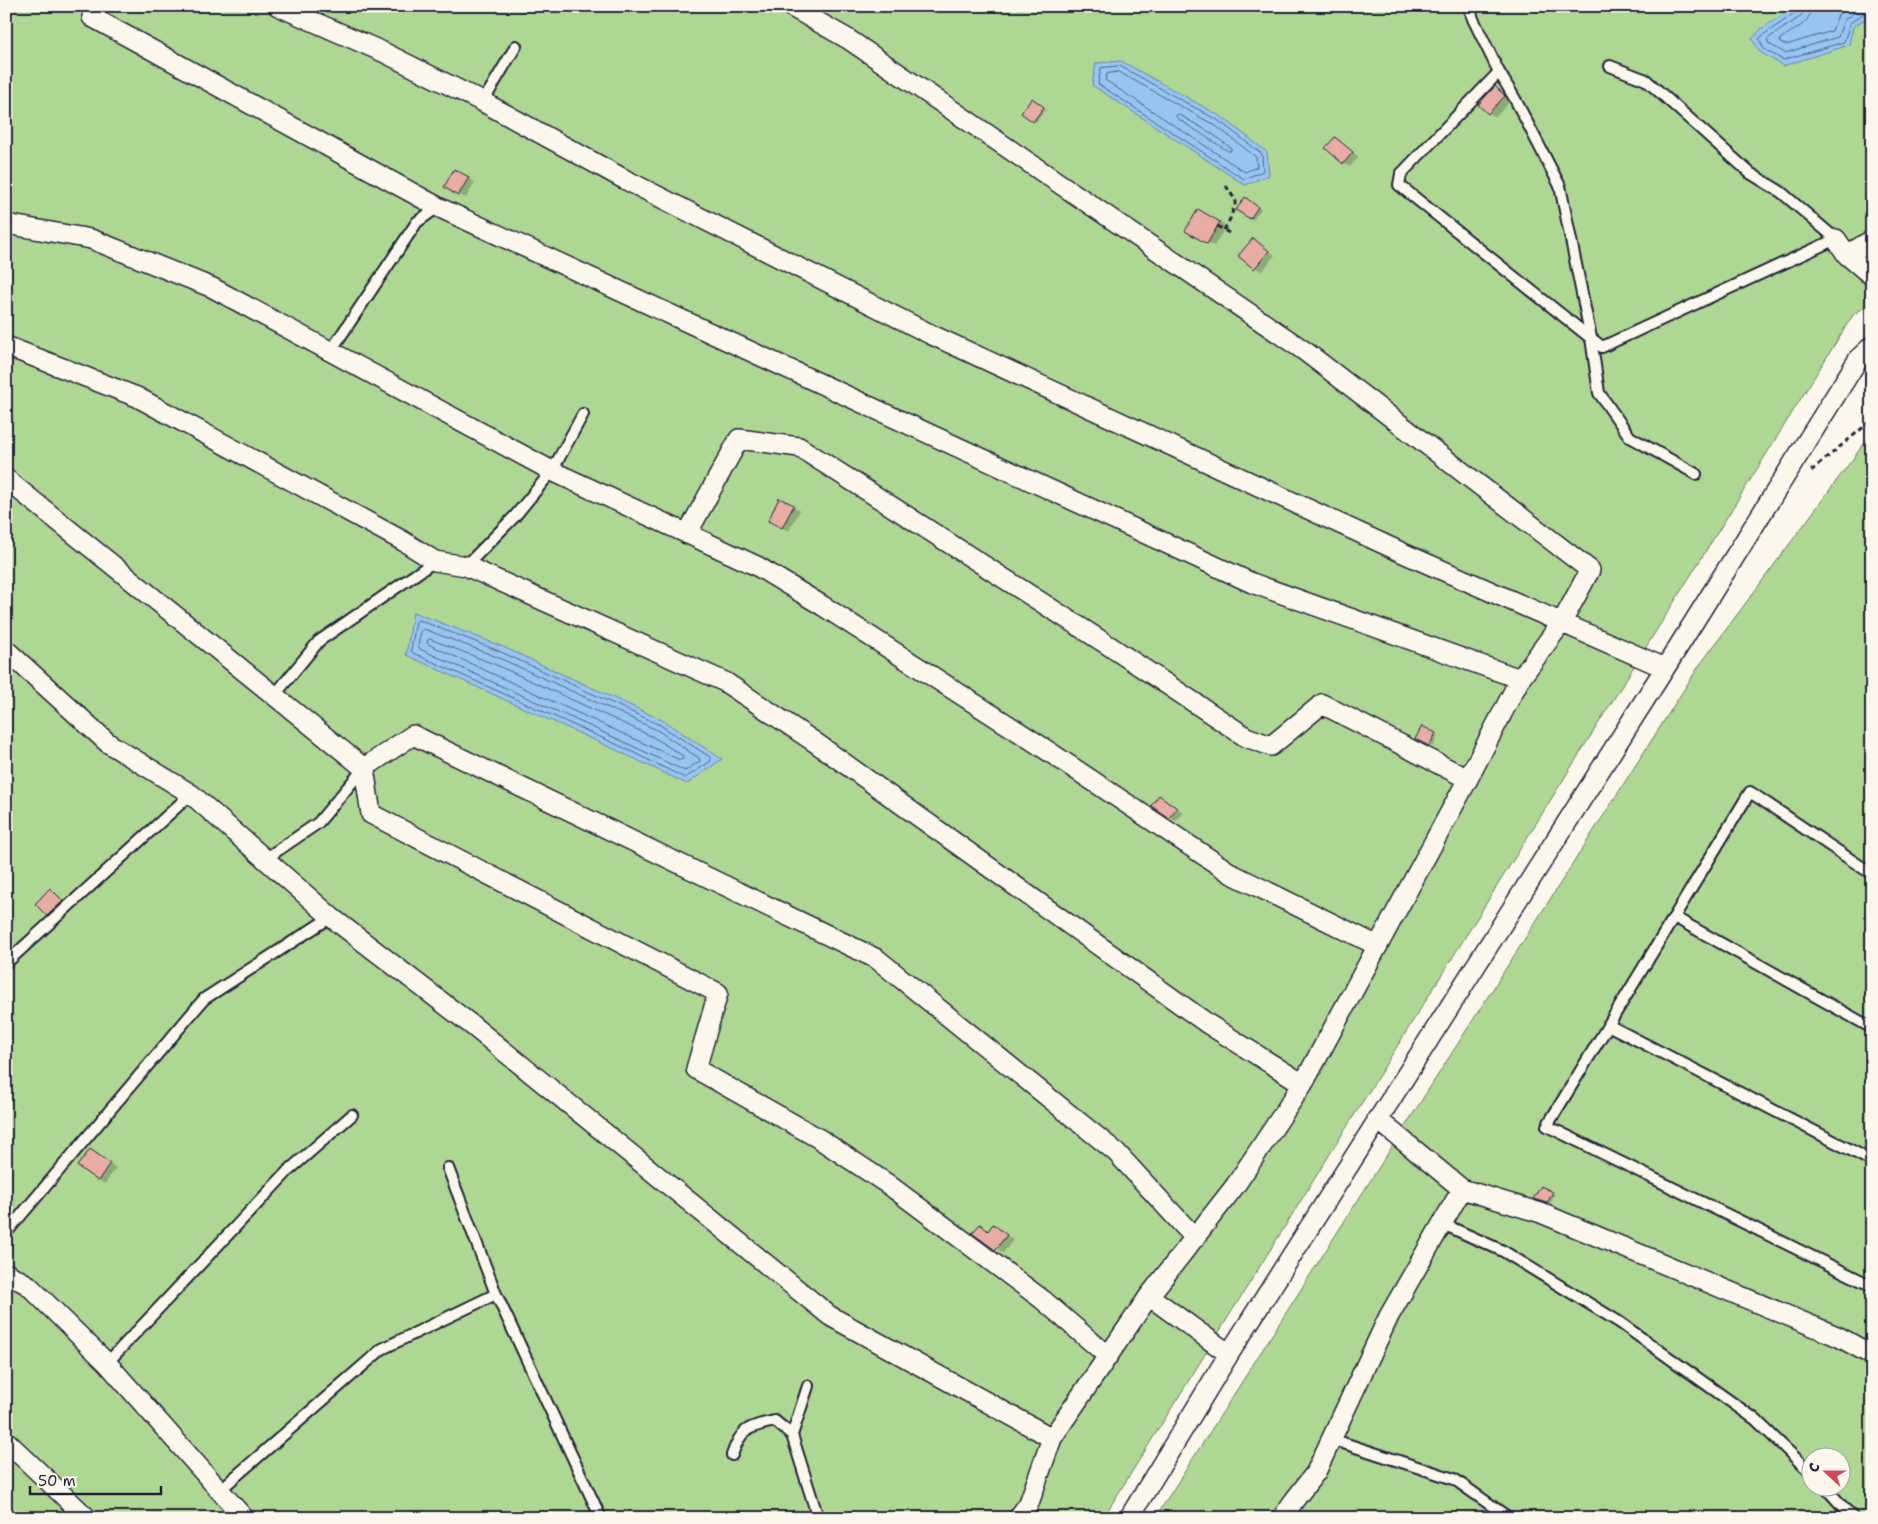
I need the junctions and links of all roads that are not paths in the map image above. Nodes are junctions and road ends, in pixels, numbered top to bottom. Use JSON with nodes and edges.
{"nodes":[{"id":1,"x":278,"y":6,"type":"edge"},
{"id":2,"x":790,"y":6,"type":"edge"},
{"id":3,"x":1469,"y":6,"type":"edge"},
{"id":4,"x":92,"y":16,"type":"dead end"},
{"id":5,"x":516,"y":46,"type":"dead end"},
{"id":6,"x":1610,"y":66,"type":"dead end"},
{"id":7,"x":1499,"y":72,"type":"junction"},
{"id":8,"x":483,"y":102,"type":"junction"},
{"id":9,"x":438,"y":207,"type":"junction"},
{"id":10,"x":6,"y":224,"type":"edge"},
{"id":11,"x":1836,"y":239,"type":"junction"},
{"id":12,"x":1872,"y":240,"type":"edge"},
{"id":13,"x":1847,"y":255,"type":"junction"},
{"id":14,"x":1872,"y":276,"type":"edge"},
{"id":15,"x":1591,"y":338,"type":"junction"},
{"id":16,"x":6,"y":346,"type":"edge"},
{"id":17,"x":1872,"y":346,"type":"edge"},
{"id":18,"x":330,"y":352,"type":"junction"},
{"id":19,"x":583,"y":414,"type":"dead end"},
{"id":20,"x":552,"y":471,"type":"junction"},
{"id":21,"x":1696,"y":474,"type":"dead end"},
{"id":22,"x":6,"y":480,"type":"edge"},
{"id":23,"x":687,"y":534,"type":"junction"},
{"id":24,"x":435,"y":561,"type":"junction"},
{"id":25,"x":466,"y":566,"type":"junction"},
{"id":26,"x":1562,"y":622,"type":"junction"},
{"id":27,"x":6,"y":650,"type":"edge"},
{"id":28,"x":1665,"y":668,"type":"junction"},
{"id":29,"x":1520,"y":679,"type":"junction"},
{"id":30,"x":274,"y":696,"type":"junction"},
{"id":31,"x":364,"y":768,"type":"junction"},
{"id":32,"x":1468,"y":779,"type":"junction"},
{"id":33,"x":192,"y":794,"type":"junction"},
{"id":34,"x":265,"y":859,"type":"junction"},
{"id":35,"x":1872,"y":874,"type":"edge"},
{"id":36,"x":331,"y":917,"type":"junction"},
{"id":37,"x":1674,"y":917,"type":"junction"},
{"id":38,"x":1378,"y":946,"type":"junction"},
{"id":39,"x":6,"y":963,"type":"edge"},
{"id":40,"x":1608,"y":1025,"type":"junction"},
{"id":41,"x":1872,"y":1028,"type":"edge"},
{"id":42,"x":1303,"y":1084,"type":"junction"},
{"id":43,"x":352,"y":1115,"type":"dead end"},
{"id":44,"x":1378,"y":1119,"type":"junction"},
{"id":45,"x":1872,"y":1161,"type":"edge"},
{"id":46,"x":448,"y":1168,"type":"dead end"},
{"id":47,"x":1462,"y":1189,"type":"junction"},
{"id":48,"x":1443,"y":1224,"type":"junction"},
{"id":49,"x":6,"y":1233,"type":"edge"},
{"id":50,"x":1195,"y":1238,"type":"junction"},
{"id":51,"x":6,"y":1273,"type":"edge"},
{"id":52,"x":1872,"y":1286,"type":"edge"},
{"id":53,"x":496,"y":1294,"type":"junction"},
{"id":54,"x":1149,"y":1296,"type":"junction"},
{"id":55,"x":1229,"y":1354,"type":"junction"},
{"id":56,"x":1872,"y":1355,"type":"edge"},
{"id":57,"x":1108,"y":1356,"type":"junction"},
{"id":58,"x":107,"y":1363,"type":"junction"},
{"id":59,"x":808,"y":1386,"type":"dead end"},
{"id":60,"x":792,"y":1435,"type":"junction"},
{"id":61,"x":1052,"y":1438,"type":"junction"},
{"id":62,"x":1331,"y":1439,"type":"junction"},
{"id":63,"x":6,"y":1442,"type":"edge"},
{"id":64,"x":732,"y":1455,"type":"dead end"},
{"id":65,"x":1800,"y":1462,"type":"edge"},
{"id":66,"x":220,"y":1490,"type":"junction"},
{"id":67,"x":1833,"y":1496,"type":"edge"},
{"id":68,"x":86,"y":1518,"type":"edge"},
{"id":69,"x":244,"y":1518,"type":"edge"},
{"id":70,"x":601,"y":1518,"type":"edge"},
{"id":71,"x":818,"y":1518,"type":"edge"},
{"id":72,"x":1018,"y":1518,"type":"edge"},
{"id":73,"x":1129,"y":1518,"type":"edge"},
{"id":74,"x":1282,"y":1518,"type":"edge"},
{"id":75,"x":1509,"y":1518,"type":"edge"},
{"id":76,"x":1853,"y":1518,"type":"edge"}],
"edges":[{"from":1,"to":8,"type":"street"},
{"from":2,"to":26,"type":"street"},
{"from":3,"to":7,"type":"lane"},
{"from":4,"to":9,"type":"street"},
{"from":5,"to":8,"type":"lane"},
{"from":6,"to":11,"type":"lane"},
{"from":7,"to":15,"type":"lane"},
{"from":7,"to":15,"type":"lane"},
{"from":8,"to":26,"type":"street"},
{"from":9,"to":18,"type":"lane"},
{"from":9,"to":29,"type":"street"},
{"from":10,"to":18,"type":"street"},
{"from":11,"to":13,"type":"street"},
{"from":11,"to":15,"type":"lane"},
{"from":12,"to":13,"type":"street"},
{"from":13,"to":14,"type":"street"},
{"from":15,"to":21,"type":"lane"},
{"from":16,"to":24,"type":"street"},
{"from":17,"to":28,"type":"street"},
{"from":18,"to":20,"type":"street"},
{"from":19,"to":20,"type":"lane"},
{"from":20,"to":23,"type":"street"},
{"from":20,"to":25,"type":"lane"},
{"from":22,"to":30,"type":"street"},
{"from":23,"to":32,"type":"street"},
{"from":23,"to":38,"type":"street"},
{"from":24,"to":25,"type":"street"},
{"from":24,"to":30,"type":"lane"},
{"from":25,"to":42,"type":"street"},
{"from":26,"to":28,"type":"street"},
{"from":26,"to":29,"type":"street"},
{"from":27,"to":33,"type":"street"},
{"from":28,"to":44,"type":"street"},
{"from":29,"to":32,"type":"street"},
{"from":30,"to":31,"type":"street"},
{"from":31,"to":34,"type":"lane"},
{"from":31,"to":50,"type":"street"},
{"from":31,"to":57,"type":"street"},
{"from":32,"to":38,"type":"street"},
{"from":33,"to":34,"type":"street"},
{"from":33,"to":39,"type":"lane"},
{"from":34,"to":36,"type":"street"},
{"from":35,"to":37,"type":"lane"},
{"from":36,"to":49,"type":"lane"},
{"from":36,"to":61,"type":"street"},
{"from":37,"to":40,"type":"lane"},
{"from":37,"to":41,"type":"lane"},
{"from":38,"to":42,"type":"street"},
{"from":40,"to":45,"type":"lane"},
{"from":40,"to":52,"type":"lane"},
{"from":42,"to":50,"type":"street"},
{"from":43,"to":58,"type":"lane"},
{"from":44,"to":47,"type":"street"},
{"from":44,"to":55,"type":"street"},
{"from":46,"to":53,"type":"lane"},
{"from":47,"to":48,"type":"street"},
{"from":47,"to":56,"type":"street"},
{"from":48,"to":62,"type":"street"},
{"from":48,"to":65,"type":"lane"},
{"from":50,"to":54,"type":"street"},
{"from":51,"to":58,"type":"street"},
{"from":53,"to":66,"type":"lane"},
{"from":53,"to":70,"type":"lane"},
{"from":54,"to":55,"type":"street"},
{"from":54,"to":57,"type":"street"},
{"from":55,"to":73,"type":"street"},
{"from":57,"to":61,"type":"street"},
{"from":58,"to":66,"type":"street"},
{"from":59,"to":60,"type":"lane"},
{"from":60,"to":64,"type":"lane"},
{"from":60,"to":71,"type":"lane"},
{"from":61,"to":72,"type":"street"},
{"from":62,"to":74,"type":"street"},
{"from":62,"to":75,"type":"lane"},
{"from":63,"to":68,"type":"street"},
{"from":66,"to":69,"type":"street"},
{"from":67,"to":76,"type":"lane"}]}
